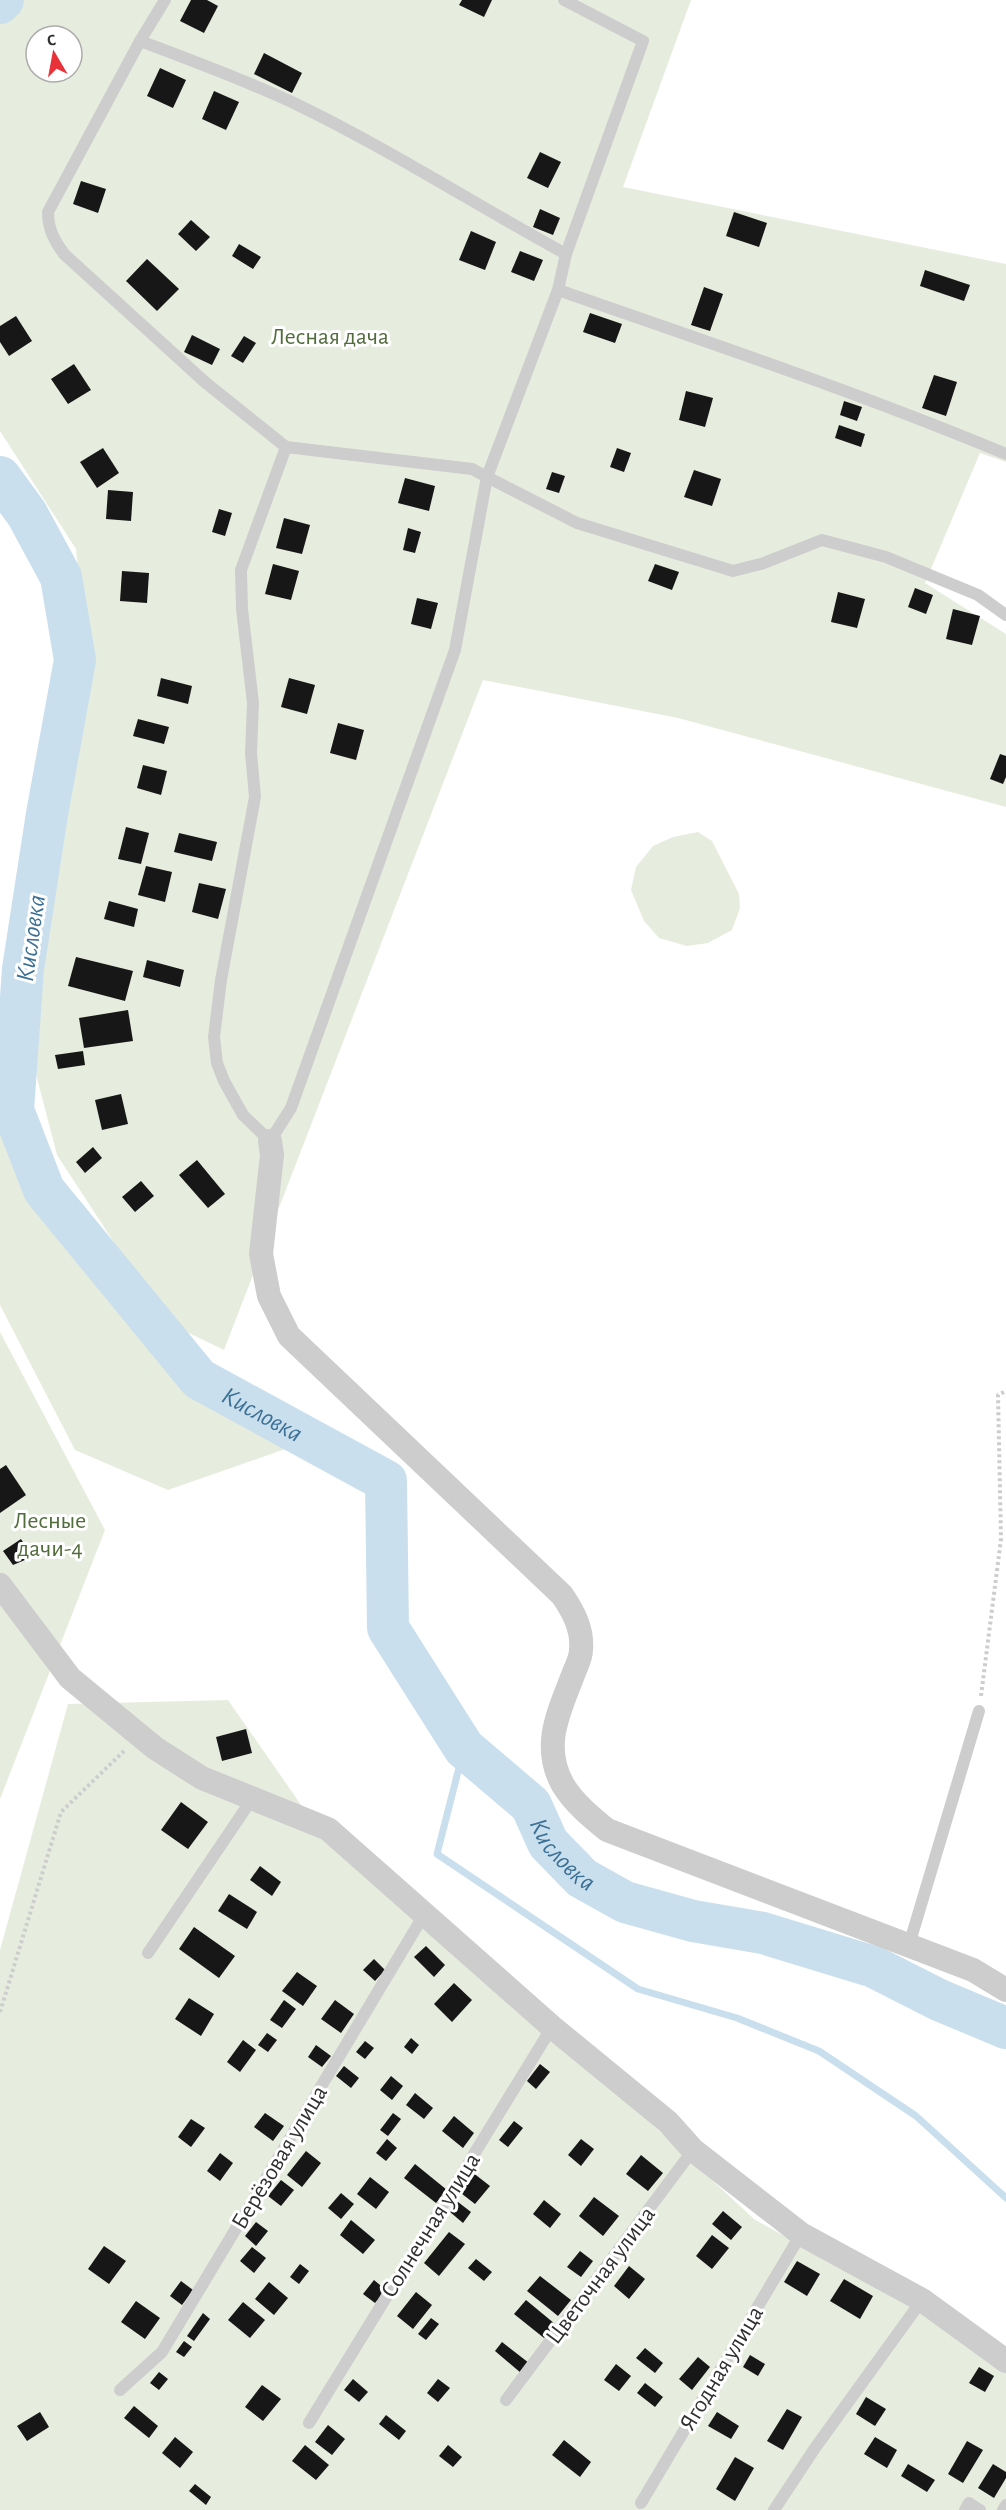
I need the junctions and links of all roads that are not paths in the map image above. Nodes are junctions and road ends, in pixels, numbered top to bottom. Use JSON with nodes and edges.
{"nodes":[{"id":1,"x":165,"y":0,"type":"edge"},
{"id":2,"x":564,"y":0,"type":"edge"},
{"id":3,"x":140,"y":41,"type":"junction"},
{"id":4,"x":566,"y":254,"type":"junction"},
{"id":5,"x":558,"y":290,"type":"junction"},
{"id":6,"x":286,"y":447,"type":"junction"},
{"id":7,"x":1006,"y":454,"type":"edge"},
{"id":8,"x":487,"y":477,"type":"junction"},
{"id":9,"x":1006,"y":615,"type":"edge"},
{"id":10,"x":270,"y":1141,"type":"junction"},
{"id":11,"x":2,"y":1591,"type":"edge"},
{"id":12,"x":979,"y":1711,"type":"road end"},
{"id":13,"x":252,"y":1799,"type":"junction"},
{"id":14,"x":425,"y":1914,"type":"junction"},
{"id":15,"x":909,"y":1945,"type":"junction"},
{"id":16,"x":148,"y":1953,"type":"dead end"},
{"id":17,"x":1006,"y":1990,"type":"edge"},
{"id":18,"x":552,"y":2027,"type":"junction"},
{"id":19,"x":693,"y":2150,"type":"junction"},
{"id":20,"x":801,"y":2234,"type":"junction"},
{"id":21,"x":922,"y":2300,"type":"junction"},
{"id":22,"x":1006,"y":2361,"type":"edge"},
{"id":23,"x":120,"y":2390,"type":"dead end"},
{"id":24,"x":506,"y":2400,"type":"dead end"},
{"id":25,"x":309,"y":2423,"type":"dead end"},
{"id":26,"x":641,"y":2503,"type":"dead end"},
{"id":27,"x":1006,"y":2505,"type":"edge"},
{"id":28,"x":774,"y":2510,"type":"edge"},
{"id":29,"x":965,"y":2510,"type":"edge"},
{"id":30,"x":980,"y":2510,"type":"edge"},
{"id":31,"x":1003,"y":2510,"type":"edge"}],
"edges":[{"from":1,"to":3,"type":"lane"},
{"from":2,"to":4,"type":"lane"},
{"from":3,"to":4,"type":"lane"},
{"from":3,"to":6,"type":"lane"},
{"from":4,"to":5,"type":"lane"},
{"from":5,"to":7,"type":"lane"},
{"from":5,"to":8,"type":"lane"},
{"from":6,"to":8,"type":"lane"},
{"from":6,"to":10,"type":"lane"},
{"from":8,"to":9,"type":"lane"},
{"from":8,"to":10,"type":"lane"},
{"from":10,"to":15,"type":"street"},
{"from":11,"to":13,"type":"street"},
{"from":12,"to":15,"type":"lane"},
{"from":13,"to":14,"type":"street"},
{"from":13,"to":16,"type":"lane"},
{"from":14,"to":18,"type":"street"},
{"from":14,"to":23,"type":"lane","name":"Берёзовая улица"},
{"from":15,"to":17,"type":"street"},
{"from":18,"to":19,"type":"street"},
{"from":18,"to":25,"type":"lane","name":"Солнечная улица"},
{"from":19,"to":20,"type":"street"},
{"from":19,"to":24,"type":"lane","name":"Цветочная улица"},
{"from":20,"to":21,"type":"street"},
{"from":20,"to":26,"type":"lane","name":"Ягодная улица"},
{"from":21,"to":22,"type":"street"},
{"from":21,"to":28,"type":"lane"},
{"from":27,"to":31,"type":"lane"},
{"from":29,"to":30,"type":"lane"}]}
